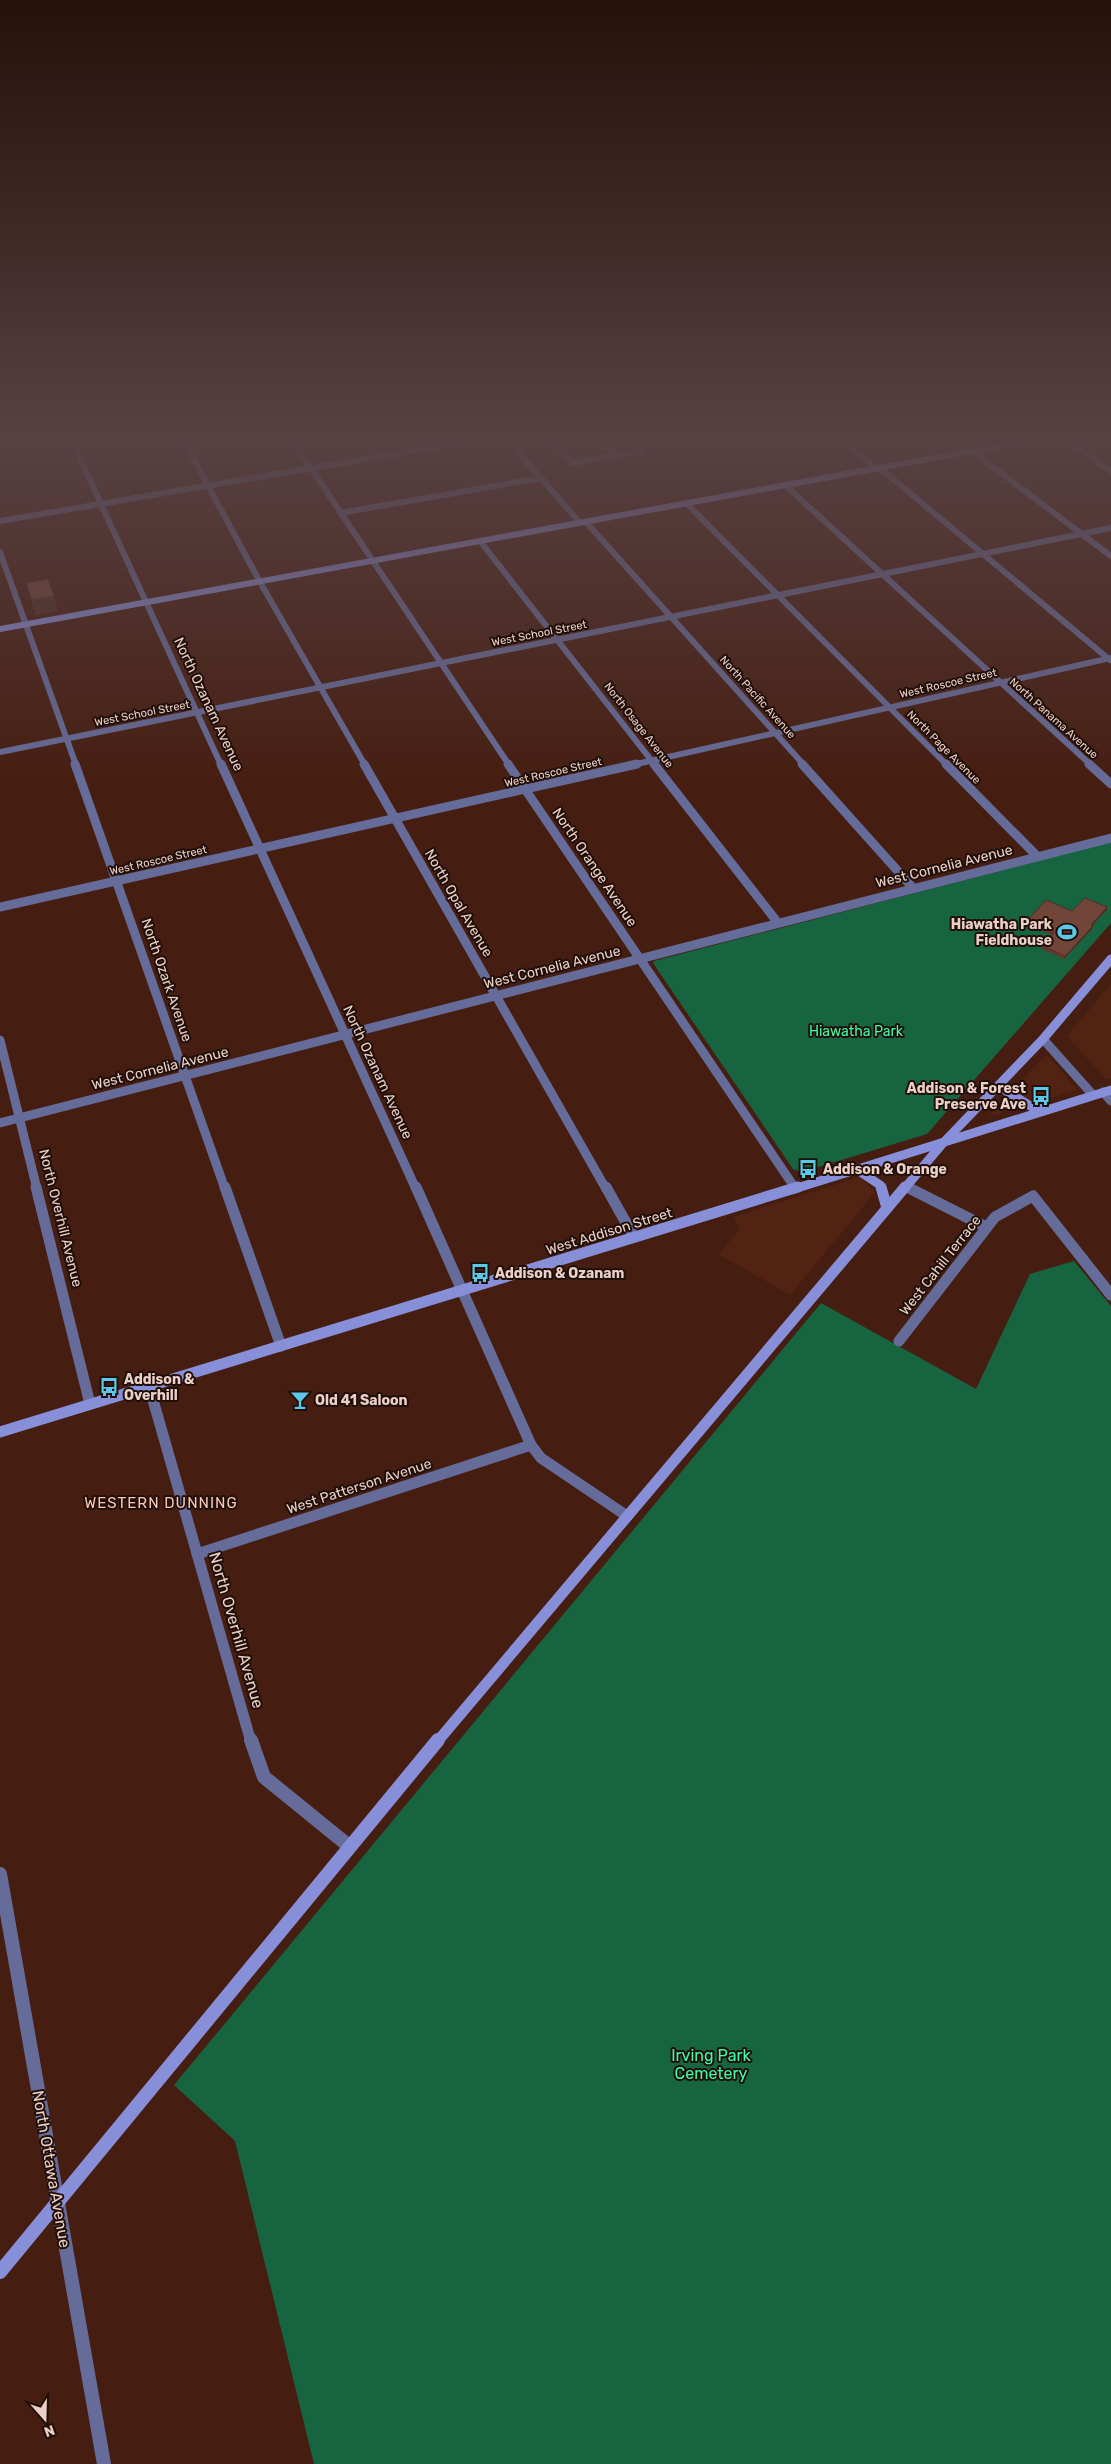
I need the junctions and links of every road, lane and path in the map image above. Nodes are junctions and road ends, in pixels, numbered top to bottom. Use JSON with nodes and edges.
{"nodes":[{"id":1,"x":1,"y":556,"type":"edge"},
{"id":2,"x":125,"y":556,"type":"edge"},
{"id":3,"x":246,"y":556,"type":"edge"},
{"id":4,"x":368,"y":556,"type":"edge"},
{"id":5,"x":398,"y":556,"type":"edge"},
{"id":6,"x":492,"y":556,"type":"edge"},
{"id":7,"x":614,"y":556,"type":"edge"},
{"id":8,"x":739,"y":556,"type":"edge"},
{"id":9,"x":862,"y":556,"type":"edge"},
{"id":10,"x":973,"y":556,"type":"edge"},
{"id":11,"x":985,"y":556,"type":"edge"},
{"id":12,"x":371,"y":561,"type":"junction"},
{"id":13,"x":882,"y":574,"type":"junction"},
{"id":14,"x":260,"y":582,"type":"junction"},
{"id":15,"x":778,"y":595,"type":"junction"},
{"id":16,"x":146,"y":602,"type":"junction"},
{"id":17,"x":671,"y":617,"type":"junction"},
{"id":18,"x":27,"y":624,"type":"junction"},
{"id":19,"x":0,"y":629,"type":"edge"},
{"id":20,"x":556,"y":640,"type":"junction"},
{"id":21,"x":1110,"y":659,"type":"edge"},
{"id":22,"x":440,"y":663,"type":"junction"},
{"id":23,"x":1000,"y":682,"type":"junction"},
{"id":24,"x":321,"y":688,"type":"junction"},
{"id":25,"x":889,"y":708,"type":"junction"},
{"id":26,"x":196,"y":713,"type":"junction"},
{"id":27,"x":775,"y":733,"type":"junction"},
{"id":28,"x":67,"y":739,"type":"junction"},
{"id":29,"x":0,"y":752,"type":"edge"},
{"id":30,"x":652,"y":761,"type":"junction"},
{"id":31,"x":1111,"y":784,"type":"edge"},
{"id":32,"x":526,"y":789,"type":"junction"},
{"id":33,"x":395,"y":818,"type":"junction"},
{"id":34,"x":1111,"y":838,"type":"edge"},
{"id":35,"x":259,"y":849,"type":"junction"},
{"id":36,"x":1037,"y":856,"type":"junction"},
{"id":37,"x":117,"y":881,"type":"junction"},
{"id":38,"x":913,"y":888,"type":"junction"},
{"id":39,"x":0,"y":907,"type":"edge"},
{"id":40,"x":778,"y":923,"type":"junction"},
{"id":41,"x":640,"y":958,"type":"junction"},
{"id":42,"x":1111,"y":959,"type":"edge"},
{"id":43,"x":496,"y":996,"type":"junction"},
{"id":44,"x":345,"y":1034,"type":"junction"},
{"id":45,"x":1043,"y":1039,"type":"junction"},
{"id":46,"x":0,"y":1040,"type":"edge"},
{"id":47,"x":186,"y":1075,"type":"junction"},
{"id":48,"x":998,"y":1086,"type":"junction"},
{"id":49,"x":1107,"y":1091,"type":"edge"},
{"id":50,"x":1093,"y":1095,"type":"junction"},
{"id":51,"x":1111,"y":1101,"type":"edge"},
{"id":52,"x":1051,"y":1108,"type":"junction"},
{"id":53,"x":19,"y":1118,"type":"junction"},
{"id":54,"x":0,"y":1123,"type":"edge"},
{"id":55,"x":943,"y":1144,"type":"junction"},
{"id":56,"x":856,"y":1169,"type":"junction"},
{"id":57,"x":906,"y":1187,"type":"junction"},
{"id":58,"x":795,"y":1188,"type":"junction"},
{"id":59,"x":887,"y":1208,"type":"junction"},
{"id":60,"x":986,"y":1227,"type":"junction"},
{"id":61,"x":634,"y":1237,"type":"junction"},
{"id":62,"x":463,"y":1290,"type":"junction"},
{"id":63,"x":1111,"y":1295,"type":"edge"},
{"id":64,"x":899,"y":1341,"type":"dead end"},
{"id":65,"x":281,"y":1346,"type":"junction"},
{"id":66,"x":149,"y":1386,"type":"junction"},
{"id":67,"x":90,"y":1404,"type":"junction"},
{"id":68,"x":0,"y":1432,"type":"edge"},
{"id":69,"x":531,"y":1445,"type":"junction"},
{"id":70,"x":627,"y":1516,"type":"junction"},
{"id":71,"x":197,"y":1554,"type":"junction"},
{"id":72,"x":349,"y":1846,"type":"junction"},
{"id":73,"x":0,"y":1874,"type":"edge"},
{"id":74,"x":57,"y":2201,"type":"junction"},
{"id":75,"x":0,"y":2272,"type":"edge"},
{"id":76,"x":104,"y":2464,"type":"edge"}],
"edges":[{"from":1,"to":18,"type":"street","name":"North Ozark Avenue"},
{"from":2,"to":16,"type":"street","name":"North Ozanam Avenue"},
{"from":3,"to":14,"type":"street","name":"North Opal Avenue"},
{"from":4,"to":12,"type":"street","name":"North Orange Avenue"},
{"from":5,"to":12,"type":"main road"},
{"from":6,"to":20,"type":"street","name":"North Osage Avenue"},
{"from":7,"to":17,"type":"street","name":"North Pacific Avenue"},
{"from":8,"to":15,"type":"street","name":"North Page Avenue"},
{"from":9,"to":13,"type":"street","name":"North Panama Avenue"},
{"from":10,"to":13,"type":"street","name":"West School Street"},
{"from":11,"to":21,"type":"street"},
{"from":12,"to":14,"type":"main road"},
{"from":12,"to":22,"type":"street","name":"North Orange Avenue"},
{"from":13,"to":15,"type":"street","name":"West School Street"},
{"from":13,"to":23,"type":"street","name":"North Panama Avenue"},
{"from":14,"to":16,"type":"main road"},
{"from":14,"to":24,"type":"street","name":"North Opal Avenue"},
{"from":15,"to":17,"type":"street","name":"West School Street"},
{"from":15,"to":25,"type":"street","name":"North Page Avenue"},
{"from":16,"to":18,"type":"main road"},
{"from":16,"to":26,"type":"street","name":"North Ozanam Avenue"},
{"from":17,"to":20,"type":"street","name":"West School Street"},
{"from":17,"to":27,"type":"street","name":"North Pacific Avenue"},
{"from":18,"to":19,"type":"main road"},
{"from":18,"to":28,"type":"street","name":"North Ozark Avenue"},
{"from":20,"to":22,"type":"street","name":"West School Street"},
{"from":20,"to":30,"type":"street","name":"North Osage Avenue"},
{"from":21,"to":23,"type":"street","name":"West Roscoe Street"},
{"from":22,"to":24,"type":"street","name":"West School Street"},
{"from":22,"to":32,"type":"street","name":"North Orange Avenue"},
{"from":23,"to":25,"type":"street","name":"West Roscoe Street"},
{"from":23,"to":31,"type":"street","name":"North Panama Avenue"},
{"from":24,"to":26,"type":"street","name":"West School Street"},
{"from":24,"to":33,"type":"street","name":"North Opal Avenue"},
{"from":25,"to":27,"type":"street","name":"West Roscoe Street"},
{"from":25,"to":36,"type":"street","name":"North Page Avenue"},
{"from":26,"to":28,"type":"street","name":"West School Street"},
{"from":26,"to":35,"type":"street","name":"North Ozanam Avenue"},
{"from":27,"to":30,"type":"street","name":"West Roscoe Street"},
{"from":27,"to":38,"type":"street","name":"North Pacific Avenue"},
{"from":28,"to":29,"type":"street","name":"West School Street"},
{"from":28,"to":37,"type":"street","name":"North Ozark Avenue"},
{"from":30,"to":32,"type":"street","name":"West Roscoe Street"},
{"from":30,"to":40,"type":"street","name":"North Osage Avenue"},
{"from":32,"to":33,"type":"street","name":"West Roscoe Street"},
{"from":32,"to":41,"type":"street","name":"North Orange Avenue"},
{"from":33,"to":35,"type":"street","name":"West Roscoe Street"},
{"from":33,"to":43,"type":"street","name":"North Opal Avenue"},
{"from":34,"to":36,"type":"street","name":"West Cornelia Avenue"},
{"from":35,"to":37,"type":"street","name":"West Roscoe Street"},
{"from":35,"to":44,"type":"street","name":"North Ozanam Avenue"},
{"from":36,"to":38,"type":"street","name":"West Cornelia Avenue"},
{"from":37,"to":39,"type":"street","name":"West Roscoe Street"},
{"from":37,"to":47,"type":"street","name":"North Ozark Avenue"},
{"from":38,"to":40,"type":"street","name":"West Cornelia Avenue"},
{"from":40,"to":41,"type":"street","name":"West Cornelia Avenue"},
{"from":41,"to":43,"type":"street","name":"West Cornelia Avenue"},
{"from":41,"to":58,"type":"street","name":"North Orange Avenue"},
{"from":42,"to":45,"type":"main road"},
{"from":43,"to":44,"type":"street","name":"West Cornelia Avenue"},
{"from":43,"to":61,"type":"street","name":"North Opal Avenue"},
{"from":44,"to":47,"type":"street","name":"West Cornelia Avenue"},
{"from":44,"to":62,"type":"street","name":"North Ozanam Avenue"},
{"from":45,"to":48,"type":"main road"},
{"from":45,"to":50,"type":"street"},
{"from":46,"to":53,"type":"street","name":"North Overhill Avenue"},
{"from":47,"to":53,"type":"street","name":"West Cornelia Avenue"},
{"from":47,"to":65,"type":"street","name":"North Ozark Avenue"},
{"from":48,"to":52,"type":"main road"},
{"from":48,"to":55,"type":"main road"},
{"from":49,"to":50,"type":"main road","name":"West Addison Street"},
{"from":49,"to":51,"type":"street"},
{"from":50,"to":52,"type":"main road","name":"West Addison Street"},
{"from":52,"to":55,"type":"main road","name":"West Addison Street"},
{"from":53,"to":54,"type":"street","name":"West Cornelia Avenue"},
{"from":53,"to":67,"type":"street","name":"North Overhill Avenue"},
{"from":55,"to":56,"type":"main road","name":"West Addison Street"},
{"from":55,"to":57,"type":"main road"},
{"from":56,"to":58,"type":"main road","name":"West Addison Street"},
{"from":56,"to":59,"type":"main road"},
{"from":57,"to":59,"type":"main road"},
{"from":57,"to":60,"type":"street"},
{"from":58,"to":61,"type":"main road","name":"West Addison Street"},
{"from":59,"to":70,"type":"main road"},
{"from":60,"to":63,"type":"street","name":"West Cahill Terrace"},
{"from":60,"to":64,"type":"street","name":"West Cahill Terrace"},
{"from":61,"to":62,"type":"main road","name":"West Addison Street"},
{"from":62,"to":65,"type":"main road","name":"West Addison Street"},
{"from":62,"to":69,"type":"street","name":"North Ozanam Avenue"},
{"from":65,"to":66,"type":"main road","name":"West Addison Street"},
{"from":66,"to":67,"type":"main road","name":"West Addison Street"},
{"from":66,"to":71,"type":"street","name":"North Overhill Avenue"},
{"from":67,"to":68,"type":"main road","name":"West Addison Street"},
{"from":69,"to":70,"type":"street","name":"North Ozanam Avenue"},
{"from":69,"to":71,"type":"street","name":"West Patterson Avenue"},
{"from":70,"to":72,"type":"main road"},
{"from":71,"to":72,"type":"street","name":"North Overhill Avenue"},
{"from":72,"to":74,"type":"main road"},
{"from":73,"to":74,"type":"street","name":"North Ottawa Avenue"},
{"from":74,"to":75,"type":"main road"},
{"from":74,"to":76,"type":"street","name":"North Ottawa Avenue"}]}
